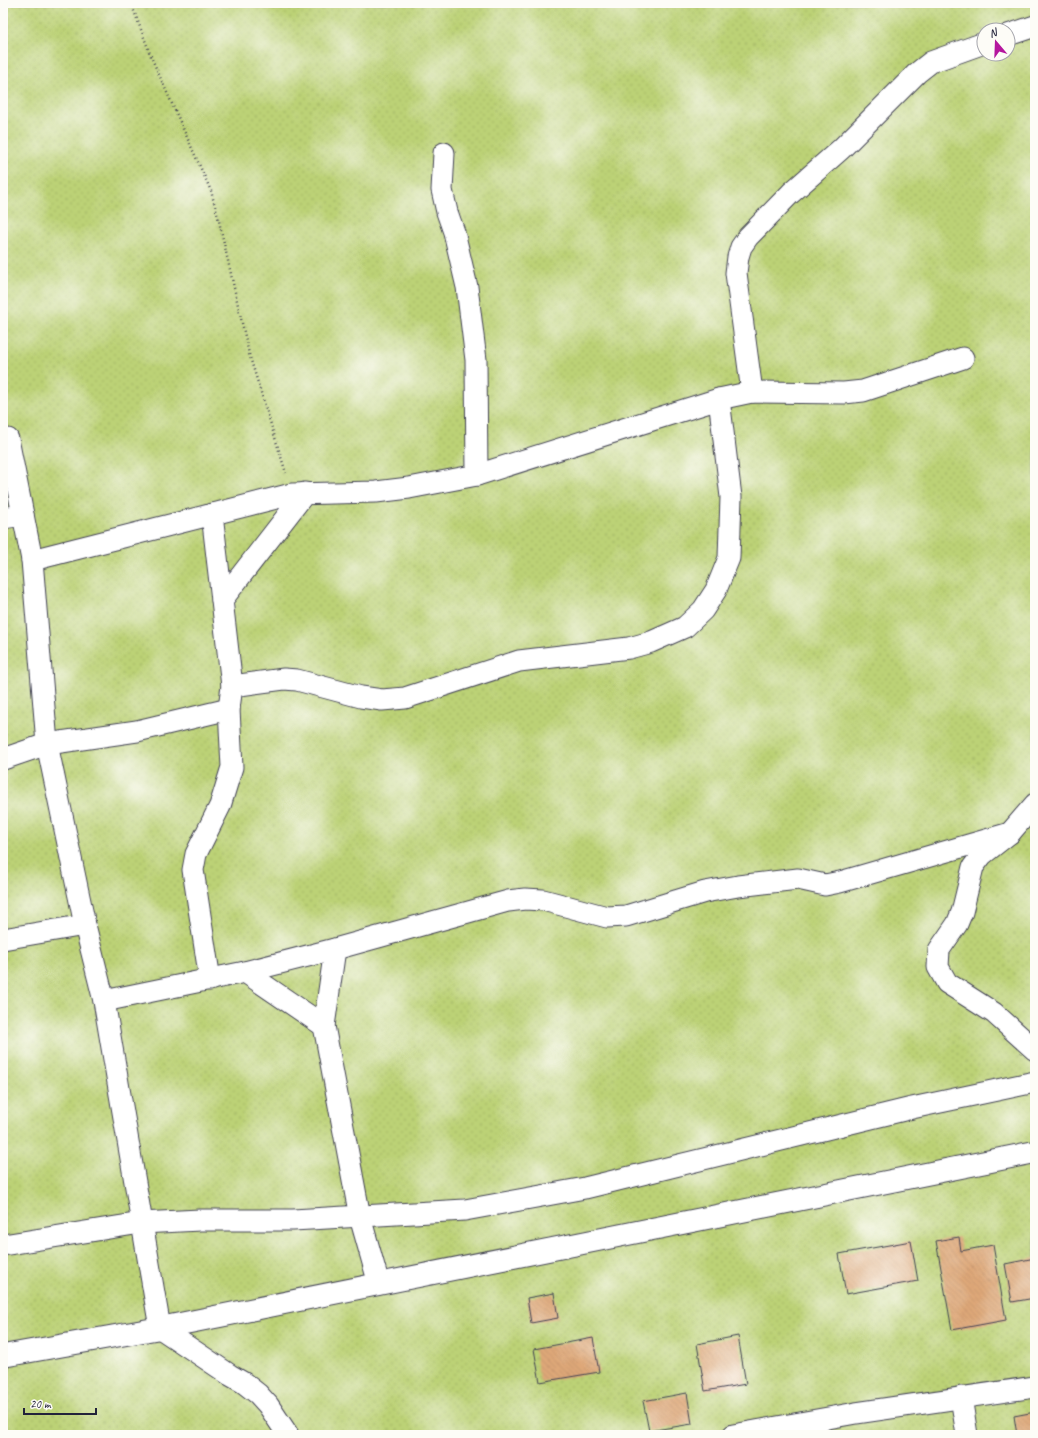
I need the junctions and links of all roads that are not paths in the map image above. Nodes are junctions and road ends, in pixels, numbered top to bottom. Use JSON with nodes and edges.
{"nodes":[{"id":1,"x":1035,"y":26,"type":"edge"},
{"id":2,"x":1016,"y":32,"type":"edge"},
{"id":3,"x":976,"y":46,"type":"edge"},
{"id":4,"x":444,"y":153,"type":"dead end"},
{"id":5,"x":962,"y":358,"type":"dead end"},
{"id":6,"x":752,"y":392,"type":"junction"},
{"id":7,"x":720,"y":399,"type":"junction"},
{"id":8,"x":8,"y":439,"type":"dead end"},
{"id":9,"x":477,"y":475,"type":"junction"},
{"id":10,"x":299,"y":494,"type":"junction"},
{"id":11,"x":212,"y":514,"type":"junction"},
{"id":12,"x":13,"y":516,"type":"edge"},
{"id":13,"x":32,"y":560,"type":"junction"},
{"id":14,"x":222,"y":600,"type":"junction"},
{"id":15,"x":232,"y":686,"type":"junction"},
{"id":16,"x":229,"y":709,"type":"junction"},
{"id":17,"x":47,"y":744,"type":"junction"},
{"id":18,"x":3,"y":759,"type":"edge"},
{"id":19,"x":1035,"y":804,"type":"edge"},
{"id":20,"x":1010,"y":833,"type":"junction"},
{"id":21,"x":85,"y":925,"type":"junction"},
{"id":22,"x":3,"y":939,"type":"edge"},
{"id":23,"x":335,"y":949,"type":"junction"},
{"id":24,"x":245,"y":972,"type":"junction"},
{"id":25,"x":210,"y":980,"type":"junction"},
{"id":26,"x":104,"y":1001,"type":"junction"},
{"id":27,"x":324,"y":1026,"type":"junction"},
{"id":28,"x":1035,"y":1050,"type":"edge"},
{"id":29,"x":1035,"y":1082,"type":"edge"},
{"id":30,"x":1035,"y":1152,"type":"edge"},
{"id":31,"x":360,"y":1217,"type":"junction"},
{"id":32,"x":141,"y":1223,"type":"junction"},
{"id":33,"x":3,"y":1245,"type":"edge"},
{"id":34,"x":378,"y":1284,"type":"junction"},
{"id":35,"x":160,"y":1328,"type":"junction"},
{"id":36,"x":3,"y":1356,"type":"edge"},
{"id":37,"x":1035,"y":1387,"type":"edge"},
{"id":38,"x":961,"y":1397,"type":"junction"},
{"id":39,"x":288,"y":1435,"type":"edge"},
{"id":40,"x":733,"y":1435,"type":"edge"},
{"id":41,"x":967,"y":1435,"type":"edge"}],
"edges":[{"from":1,"to":2,"type":"street"},
{"from":3,"to":6,"type":"street"},
{"from":4,"to":9,"type":"street"},
{"from":5,"to":6,"type":"street"},
{"from":6,"to":7,"type":"street"},
{"from":7,"to":9,"type":"street"},
{"from":7,"to":15,"type":"street"},
{"from":8,"to":12,"type":"street"},
{"from":9,"to":10,"type":"street"},
{"from":10,"to":11,"type":"street"},
{"from":10,"to":14,"type":"street"},
{"from":11,"to":13,"type":"street"},
{"from":11,"to":14,"type":"street"},
{"from":12,"to":13,"type":"street"},
{"from":13,"to":17,"type":"street"},
{"from":14,"to":15,"type":"street"},
{"from":15,"to":16,"type":"street"},
{"from":16,"to":17,"type":"street"},
{"from":16,"to":25,"type":"street"},
{"from":17,"to":18,"type":"street"},
{"from":17,"to":21,"type":"street"},
{"from":19,"to":20,"type":"street"},
{"from":20,"to":23,"type":"street"},
{"from":20,"to":28,"type":"street"},
{"from":21,"to":22,"type":"street"},
{"from":21,"to":26,"type":"street"},
{"from":23,"to":24,"type":"street"},
{"from":23,"to":27,"type":"street"},
{"from":24,"to":25,"type":"street"},
{"from":24,"to":27,"type":"street"},
{"from":25,"to":26,"type":"street"},
{"from":26,"to":32,"type":"street"},
{"from":27,"to":31,"type":"street"},
{"from":29,"to":31,"type":"street"},
{"from":30,"to":34,"type":"street"},
{"from":31,"to":32,"type":"street"},
{"from":31,"to":34,"type":"street"},
{"from":32,"to":33,"type":"street"},
{"from":32,"to":35,"type":"street"},
{"from":34,"to":35,"type":"street"},
{"from":35,"to":36,"type":"street"},
{"from":35,"to":39,"type":"street"},
{"from":37,"to":38,"type":"street"},
{"from":38,"to":40,"type":"street"},
{"from":38,"to":41,"type":"street"}]}
